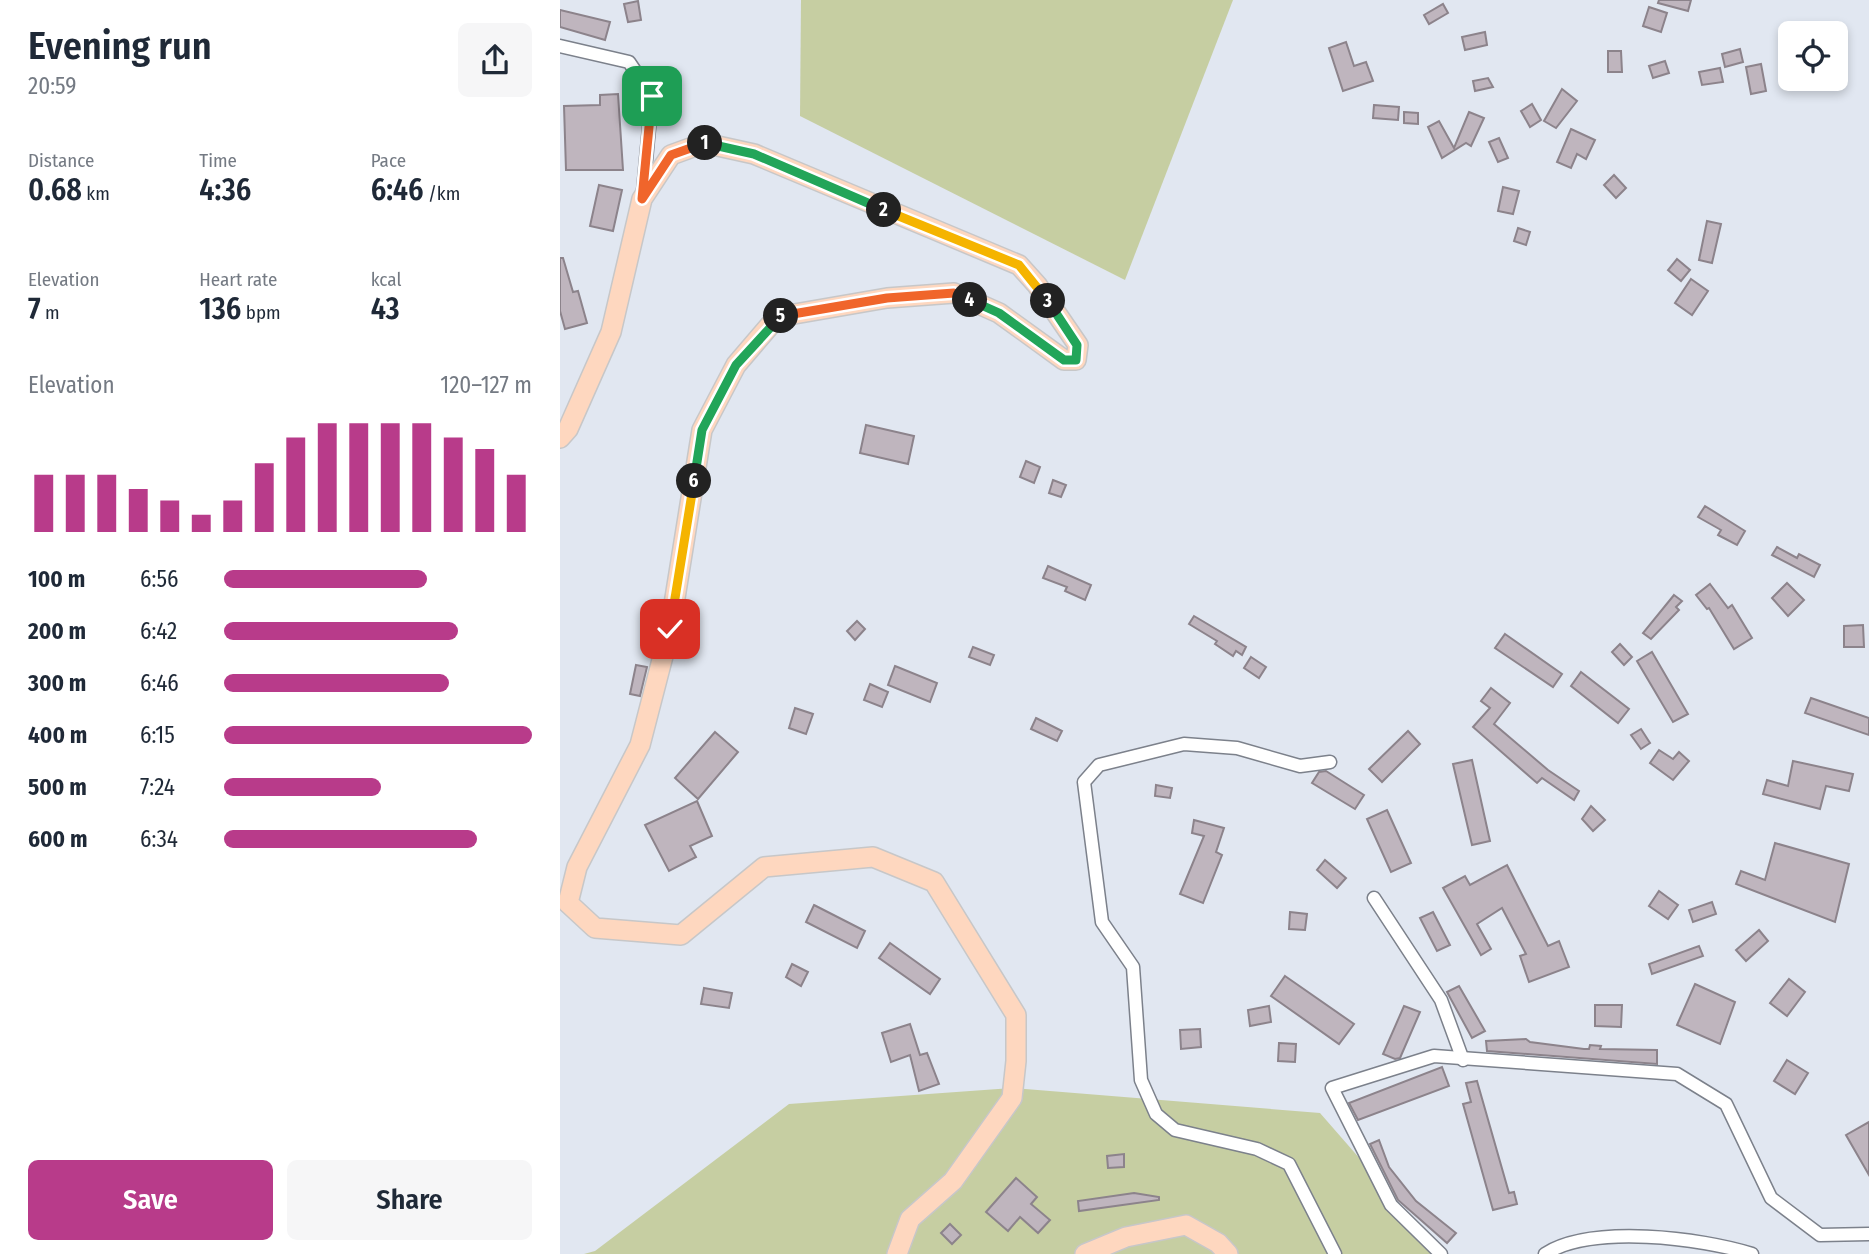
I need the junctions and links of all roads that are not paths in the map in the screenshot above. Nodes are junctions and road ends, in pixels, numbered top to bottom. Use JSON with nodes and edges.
{"nodes":[{"id":1,"x":560,"y":46,"type":"edge"},
{"id":2,"x":642,"y":199,"type":"junction"},
{"id":3,"x":560,"y":438,"type":"edge"},
{"id":4,"x":1330,"y":762,"type":"dead end"},
{"id":5,"x":1374,"y":898,"type":"dead end"},
{"id":6,"x":1463,"y":1060,"type":"junction"},
{"id":7,"x":1869,"y":1234,"type":"edge"},
{"id":8,"x":897,"y":1254,"type":"edge"},
{"id":9,"x":1085,"y":1254,"type":"edge"},
{"id":10,"x":1228,"y":1254,"type":"edge"},
{"id":11,"x":1335,"y":1254,"type":"edge"},
{"id":12,"x":1441,"y":1254,"type":"edge"},
{"id":13,"x":1545,"y":1254,"type":"edge"},
{"id":14,"x":1752,"y":1254,"type":"edge"}],
"edges":[{"from":1,"to":2,"type":"street"},
{"from":2,"to":3,"type":"main road"},
{"from":2,"to":8,"type":"main road"},
{"from":4,"to":11,"type":"street"},
{"from":5,"to":6,"type":"street"},
{"from":6,"to":7,"type":"street"},
{"from":6,"to":12,"type":"street"},
{"from":9,"to":10,"type":"main road"},
{"from":13,"to":14,"type":"street"}]}
